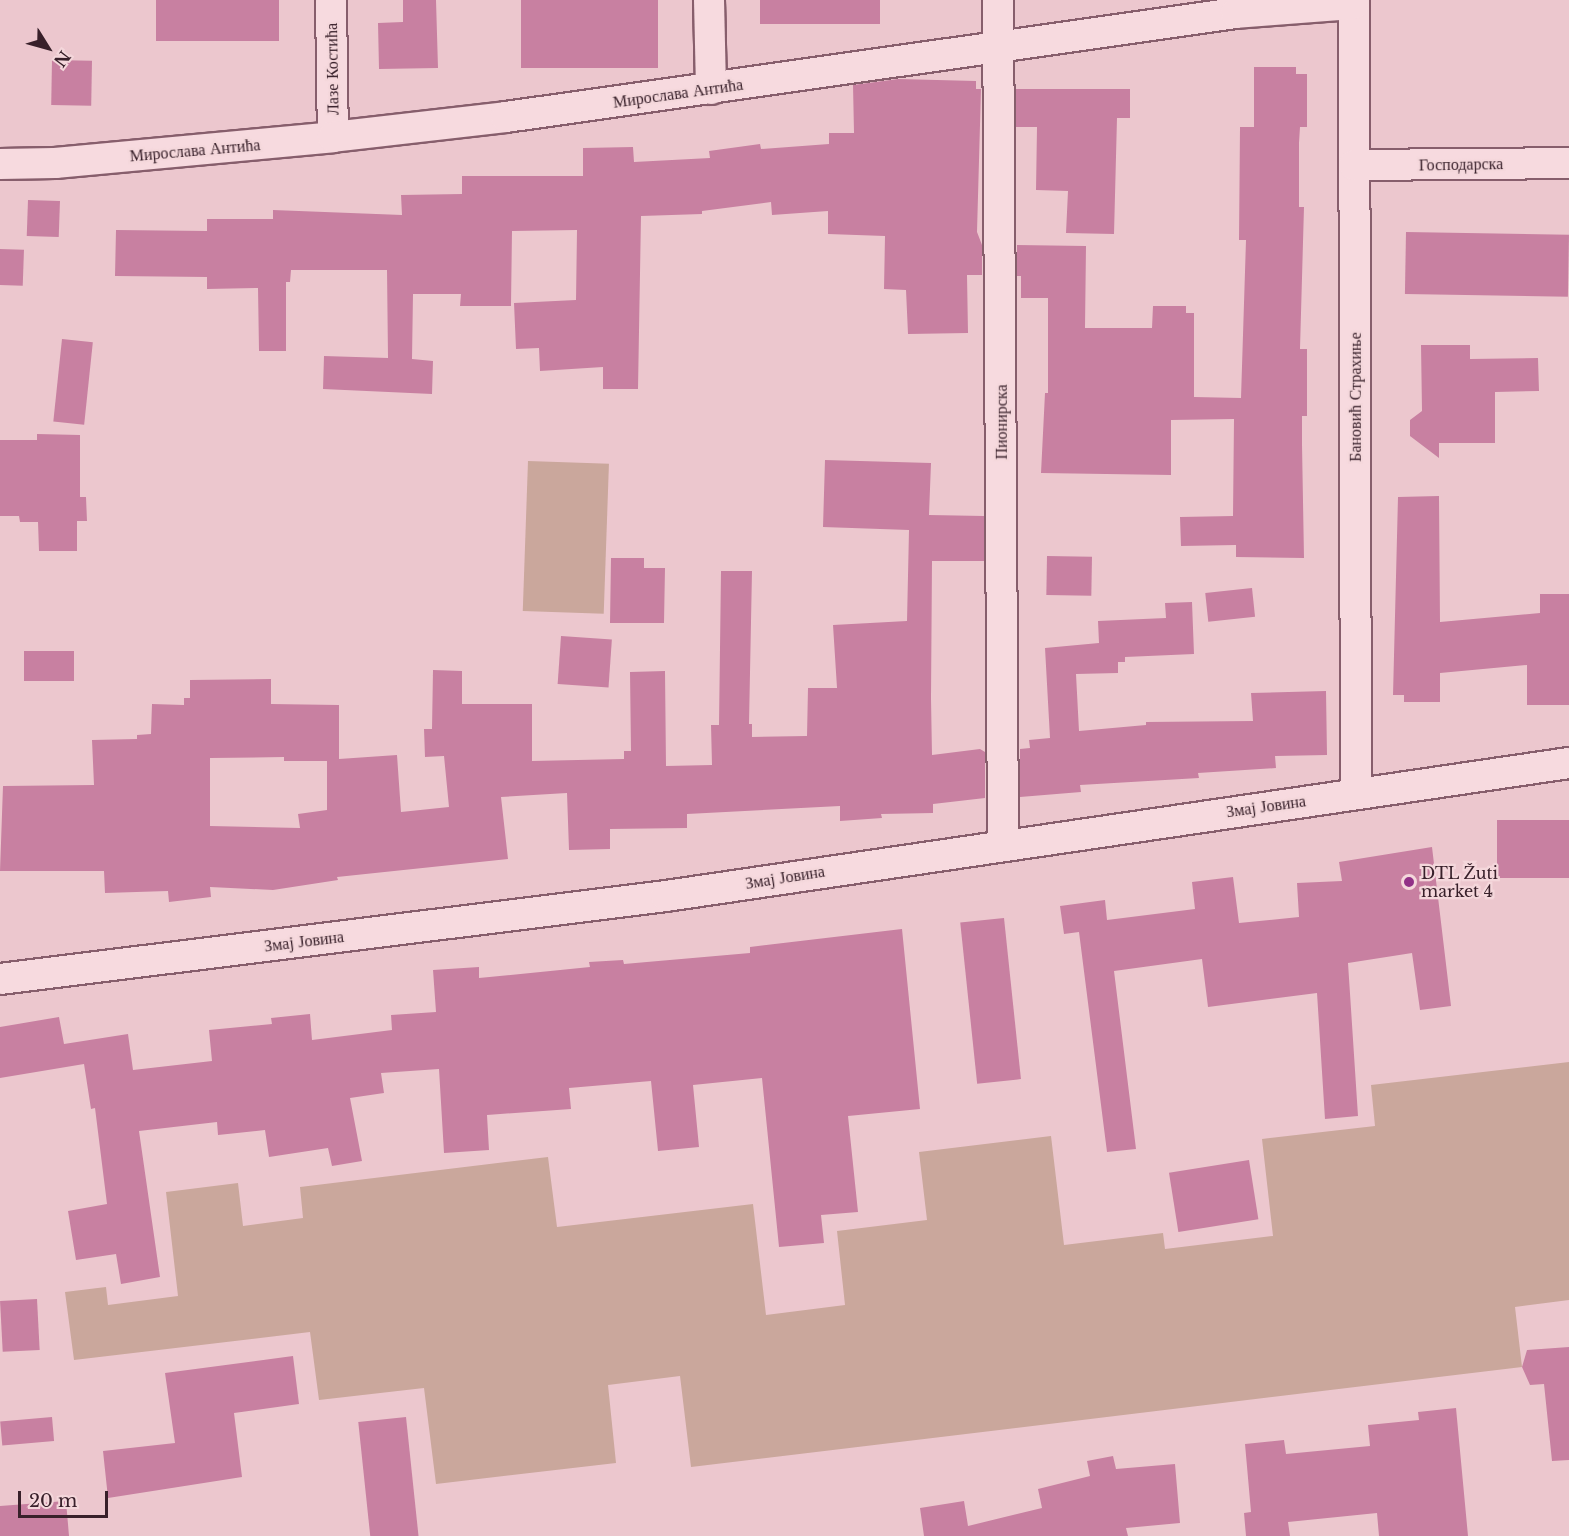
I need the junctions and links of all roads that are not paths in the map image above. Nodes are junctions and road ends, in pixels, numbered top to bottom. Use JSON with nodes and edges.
{"nodes":[{"id":1,"x":331,"y":0,"type":"edge"},
{"id":2,"x":709,"y":0,"type":"edge"},
{"id":3,"x":998,"y":0,"type":"edge"},
{"id":4,"x":1354,"y":2,"type":"edge"},
{"id":5,"x":998,"y":46,"type":"junction"},
{"id":6,"x":711,"y":88,"type":"junction"},
{"id":7,"x":333,"y":137,"type":"junction"},
{"id":8,"x":1569,"y":163,"type":"edge"},
{"id":9,"x":0,"y":164,"type":"edge"},
{"id":10,"x":1354,"y":165,"type":"junction"},
{"id":11,"x":1569,"y":763,"type":"edge"},
{"id":12,"x":1356,"y":793,"type":"junction"},
{"id":13,"x":1003,"y":843,"type":"junction"},
{"id":14,"x":0,"y":979,"type":"edge"}],
"edges":[{"from":1,"to":7,"type":"street","name":"Лазе Костића"},
{"from":2,"to":6,"type":"street"},
{"from":3,"to":5,"type":"street","name":"Пионирска"},
{"from":4,"to":5,"type":"street","name":"Мирослава Антића"},
{"from":4,"to":10,"type":"street","name":"Бановић Страхиње"},
{"from":5,"to":6,"type":"street","name":"Мирослава Антића"},
{"from":5,"to":13,"type":"street","name":"Пионирска"},
{"from":6,"to":7,"type":"street","name":"Мирослава Антића"},
{"from":7,"to":9,"type":"street","name":"Мирослава Антића"},
{"from":8,"to":10,"type":"street","name":"Господарска"},
{"from":10,"to":12,"type":"street","name":"Бановић Страхиње"},
{"from":11,"to":12,"type":"street","name":"Змај Јовина"},
{"from":12,"to":13,"type":"street","name":"Змај Јовина"},
{"from":13,"to":14,"type":"street","name":"Змај Јовина"}]}
